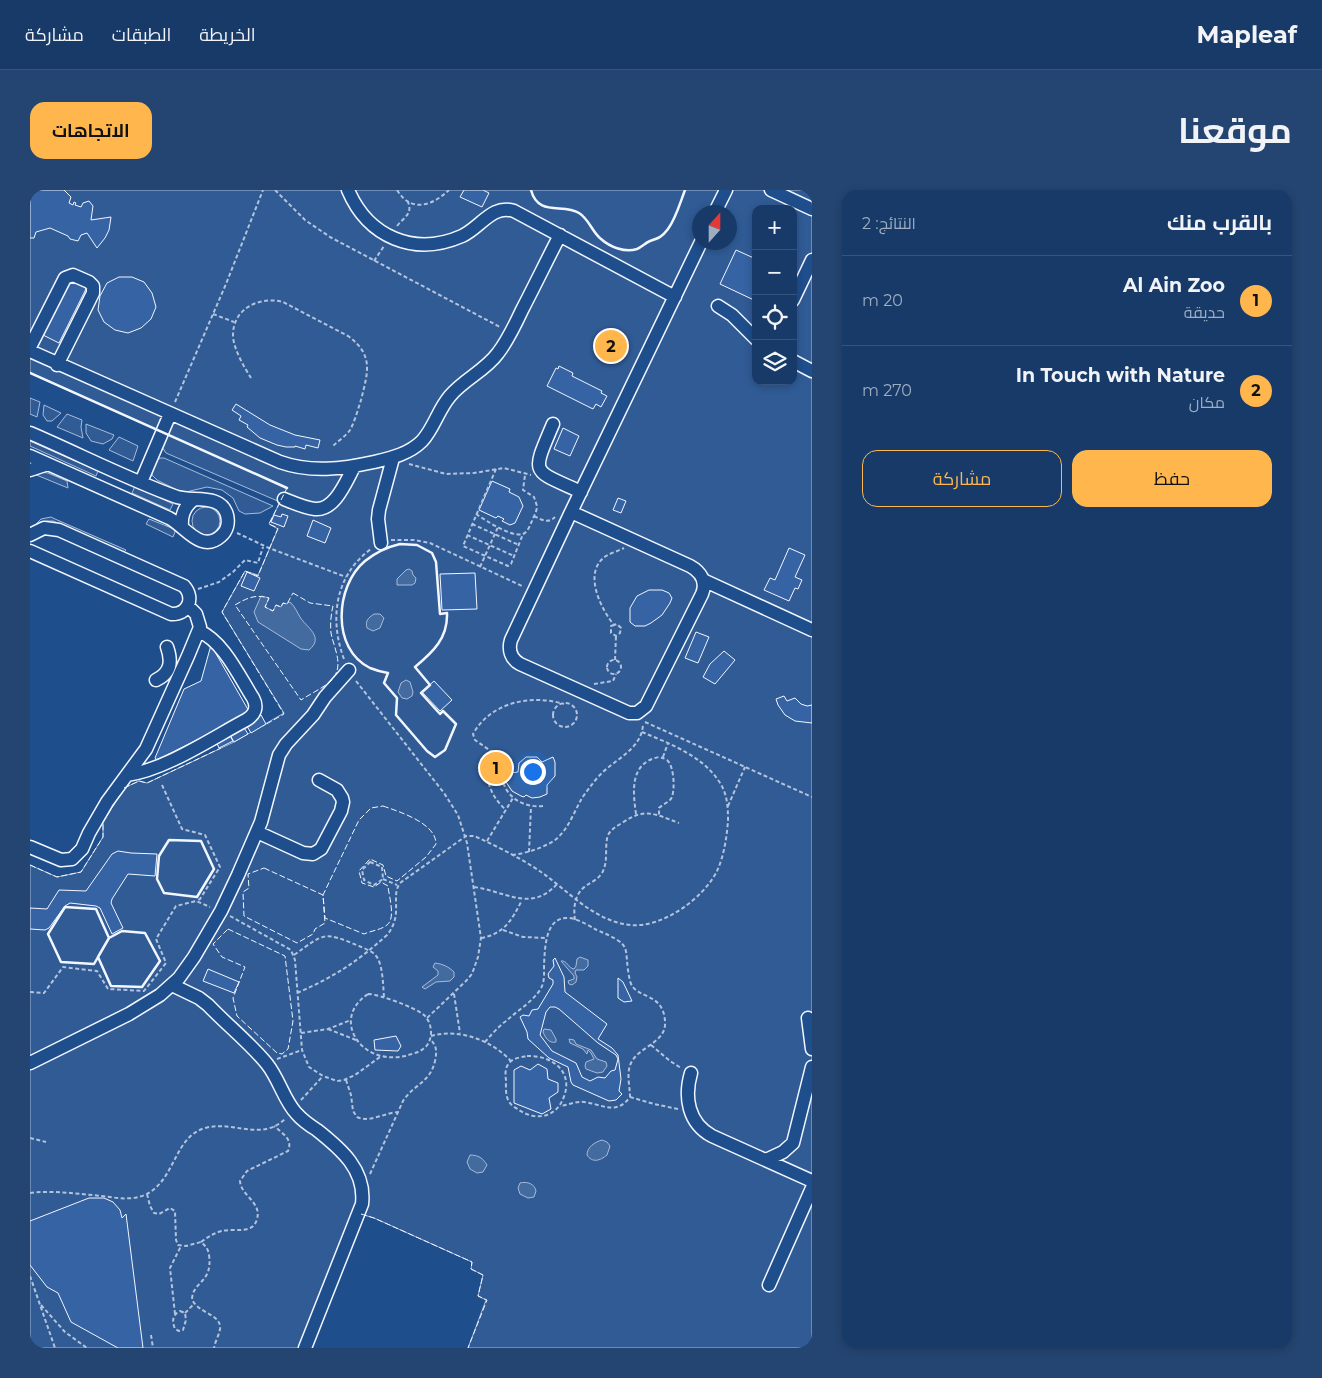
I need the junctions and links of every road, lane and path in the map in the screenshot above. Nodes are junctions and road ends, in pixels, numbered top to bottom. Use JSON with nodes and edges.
{"nodes":[{"id":1,"x":263,"y":190,"type":"edge"},
{"id":2,"x":275,"y":190,"type":"edge"},
{"id":3,"x":348,"y":190,"type":"edge"},
{"id":4,"x":396,"y":190,"type":"edge"},
{"id":5,"x":449,"y":190,"type":"edge"},
{"id":6,"x":726,"y":190,"type":"edge"},
{"id":7,"x":771,"y":190,"type":"edge"},
{"id":8,"x":718,"y":205,"type":"edge"},
{"id":9,"x":812,"y":210,"type":"edge"},
{"id":10,"x":560,"y":235,"type":"junction"},
{"id":11,"x":697,"y":250,"type":"edge"},
{"id":12,"x":812,"y":260,"type":"edge"},
{"id":13,"x":795,"y":295,"type":"edge"},
{"id":14,"x":675,"y":297,"type":"junction"},
{"id":15,"x":718,"y":306,"type":"dead end"},
{"id":16,"x":213,"y":314,"type":"junction"},
{"id":17,"x":235,"y":323,"type":"junction"},
{"id":18,"x":511,"y":333,"type":"junction"},
{"id":19,"x":752,"y":335,"type":"edge"},
{"id":20,"x":30,"y":347,"type":"edge"},
{"id":21,"x":30,"y":351,"type":"edge"},
{"id":22,"x":797,"y":363,"type":"edge"},
{"id":23,"x":58,"y":365,"type":"junction"},
{"id":24,"x":812,"y":371,"type":"edge"},
{"id":25,"x":251,"y":378,"type":"dead end"},
{"id":26,"x":170,"y":414,"type":"junction"},
{"id":27,"x":553,"y":424,"type":"dead end"},
{"id":28,"x":30,"y":433,"type":"edge"},
{"id":29,"x":333,"y":446,"type":"dead end"},
{"id":30,"x":30,"y":456,"type":"edge"},
{"id":31,"x":395,"y":457,"type":"junction"},
{"id":32,"x":48,"y":464,"type":"junction"},
{"id":33,"x":354,"y":467,"type":"junction"},
{"id":34,"x":496,"y":469,"type":"junction"},
{"id":35,"x":30,"y":470,"type":"edge"},
{"id":36,"x":114,"y":471,"type":"junction"},
{"id":37,"x":541,"y":473,"type":"junction"},
{"id":38,"x":525,"y":474,"type":"junction"},
{"id":39,"x":141,"y":482,"type":"junction"},
{"id":40,"x":106,"y":488,"type":"junction"},
{"id":41,"x":580,"y":492,"type":"junction"},
{"id":42,"x":193,"y":500,"type":"junction"},
{"id":43,"x":284,"y":500,"type":"dead end"},
{"id":44,"x":571,"y":512,"type":"junction"},
{"id":45,"x":476,"y":514,"type":"junction"},
{"id":46,"x":556,"y":514,"type":"dead end"},
{"id":47,"x":534,"y":516,"type":"junction"},
{"id":48,"x":472,"y":524,"type":"junction"},
{"id":49,"x":182,"y":526,"type":"junction"},
{"id":50,"x":227,"y":528,"type":"junction"},
{"id":51,"x":498,"y":528,"type":"junction"},
{"id":52,"x":495,"y":534,"type":"junction"},
{"id":53,"x":523,"y":534,"type":"junction"},
{"id":54,"x":30,"y":535,"type":"edge"},
{"id":55,"x":467,"y":535,"type":"junction"},
{"id":56,"x":636,"y":542,"type":"junction"},
{"id":57,"x":381,"y":543,"type":"junction"},
{"id":58,"x":490,"y":545,"type":"junction"},
{"id":59,"x":519,"y":545,"type":"junction"},
{"id":60,"x":263,"y":546,"type":"junction"},
{"id":61,"x":30,"y":550,"type":"edge"},
{"id":62,"x":485,"y":556,"type":"junction"},
{"id":63,"x":514,"y":556,"type":"junction"},
{"id":64,"x":480,"y":567,"type":"junction"},
{"id":65,"x":346,"y":577,"type":"junction"},
{"id":66,"x":703,"y":580,"type":"junction"},
{"id":67,"x":533,"y":591,"type":"junction"},
{"id":68,"x":189,"y":593,"type":"junction"},
{"id":69,"x":188,"y":606,"type":"junction"},
{"id":70,"x":614,"y":625,"type":"junction"},
{"id":71,"x":812,"y":630,"type":"edge"},
{"id":72,"x":199,"y":631,"type":"junction"},
{"id":73,"x":616,"y":636,"type":"junction"},
{"id":74,"x":167,"y":647,"type":"dead end"},
{"id":75,"x":615,"y":660,"type":"junction"},
{"id":76,"x":350,"y":670,"type":"junction"},
{"id":77,"x":616,"y":674,"type":"junction"},
{"id":78,"x":156,"y":680,"type":"dead end"},
{"id":79,"x":584,"y":692,"type":"junction"},
{"id":80,"x":564,"y":704,"type":"junction"},
{"id":81,"x":642,"y":732,"type":"junction"},
{"id":82,"x":668,"y":743,"type":"junction"},
{"id":83,"x":491,"y":751,"type":"junction"},
{"id":84,"x":663,"y":758,"type":"junction"},
{"id":85,"x":745,"y":767,"type":"junction"},
{"id":86,"x":128,"y":775,"type":"junction"},
{"id":87,"x":320,"y":780,"type":"dead end"},
{"id":88,"x":162,"y":784,"type":"dead end"},
{"id":89,"x":812,"y":797,"type":"edge"},
{"id":90,"x":514,"y":798,"type":"junction"},
{"id":91,"x":543,"y":806,"type":"dead end"},
{"id":92,"x":531,"y":807,"type":"junction"},
{"id":93,"x":728,"y":807,"type":"junction"},
{"id":94,"x":506,"y":810,"type":"junction"},
{"id":95,"x":636,"y":814,"type":"junction"},
{"id":96,"x":659,"y":816,"type":"junction"},
{"id":97,"x":679,"y":823,"type":"dead end"},
{"id":98,"x":257,"y":832,"type":"junction"},
{"id":99,"x":466,"y":836,"type":"junction"},
{"id":100,"x":486,"y":841,"type":"junction"},
{"id":101,"x":30,"y":847,"type":"edge"},
{"id":102,"x":528,"y":852,"type":"junction"},
{"id":103,"x":512,"y":855,"type":"junction"},
{"id":104,"x":383,"y":879,"type":"junction"},
{"id":105,"x":557,"y":884,"type":"junction"},
{"id":106,"x":398,"y":886,"type":"junction"},
{"id":107,"x":474,"y":887,"type":"junction"},
{"id":108,"x":522,"y":900,"type":"junction"},
{"id":109,"x":576,"y":900,"type":"junction"},
{"id":110,"x":196,"y":902,"type":"junction"},
{"id":111,"x":221,"y":911,"type":"junction"},
{"id":112,"x":575,"y":920,"type":"junction"},
{"id":113,"x":503,"y":930,"type":"junction"},
{"id":114,"x":481,"y":938,"type":"junction"},
{"id":115,"x":547,"y":938,"type":"junction"},
{"id":116,"x":370,"y":951,"type":"junction"},
{"id":117,"x":294,"y":956,"type":"junction"},
{"id":118,"x":172,"y":985,"type":"junction"},
{"id":119,"x":30,"y":992,"type":"edge"},
{"id":120,"x":296,"y":993,"type":"junction"},
{"id":121,"x":454,"y":994,"type":"junction"},
{"id":122,"x":384,"y":997,"type":"junction"},
{"id":123,"x":427,"y":1018,"type":"junction"},
{"id":124,"x":808,"y":1018,"type":"dead end"},
{"id":125,"x":351,"y":1020,"type":"junction"},
{"id":126,"x":328,"y":1030,"type":"junction"},
{"id":127,"x":301,"y":1033,"type":"junction"},
{"id":128,"x":460,"y":1034,"type":"junction"},
{"id":129,"x":431,"y":1038,"type":"junction"},
{"id":130,"x":357,"y":1041,"type":"junction"},
{"id":131,"x":485,"y":1042,"type":"junction"},
{"id":132,"x":651,"y":1045,"type":"junction"},
{"id":133,"x":812,"y":1049,"type":"edge"},
{"id":134,"x":302,"y":1050,"type":"junction"},
{"id":135,"x":380,"y":1057,"type":"junction"},
{"id":136,"x":511,"y":1061,"type":"junction"},
{"id":137,"x":30,"y":1063,"type":"edge"},
{"id":138,"x":267,"y":1063,"type":"junction"},
{"id":139,"x":812,"y":1067,"type":"edge"},
{"id":140,"x":691,"y":1073,"type":"joint"},
{"id":141,"x":323,"y":1076,"type":"junction"},
{"id":142,"x":346,"y":1080,"type":"junction"},
{"id":143,"x":630,"y":1097,"type":"junction"},
{"id":144,"x":560,"y":1106,"type":"junction"},
{"id":145,"x":690,"y":1109,"type":"junction"},
{"id":146,"x":293,"y":1110,"type":"junction"},
{"id":147,"x":398,"y":1112,"type":"junction"},
{"id":148,"x":274,"y":1126,"type":"junction"},
{"id":149,"x":30,"y":1138,"type":"edge"},
{"id":150,"x":46,"y":1142,"type":"dead end"},
{"id":151,"x":766,"y":1160,"type":"junction"},
{"id":152,"x":812,"y":1181,"type":"edge"},
{"id":153,"x":812,"y":1188,"type":"edge"},
{"id":154,"x":363,"y":1190,"type":"junction"},
{"id":155,"x":30,"y":1193,"type":"edge"},
{"id":156,"x":146,"y":1194,"type":"junction"},
{"id":157,"x":201,"y":1242,"type":"junction"},
{"id":158,"x":180,"y":1246,"type":"junction"},
{"id":159,"x":30,"y":1276,"type":"edge"},
{"id":160,"x":769,"y":1285,"type":"dead end"},
{"id":161,"x":39,"y":1303,"type":"junction"},
{"id":162,"x":194,"y":1304,"type":"junction"},
{"id":163,"x":186,"y":1313,"type":"junction"},
{"id":164,"x":176,"y":1314,"type":"junction"},
{"id":165,"x":151,"y":1335,"type":"dead end"},
{"id":166,"x":55,"y":1348,"type":"edge"},
{"id":167,"x":87,"y":1348,"type":"edge"},
{"id":168,"x":153,"y":1348,"type":"edge"},
{"id":169,"x":214,"y":1348,"type":"edge"},
{"id":170,"x":305,"y":1348,"type":"edge"}],
"edges":[{"from":1,"to":16,"type":"path"},
{"from":2,"to":18,"type":"path"},
{"from":3,"to":10,"type":"street"},
{"from":4,"to":5,"type":"path"},
{"from":6,"to":8,"type":"street"},
{"from":7,"to":9,"type":"street"},
{"from":10,"to":14,"type":"street"},
{"from":10,"to":18,"type":"street"},
{"from":11,"to":14,"type":"street"},
{"from":12,"to":13,"type":"street"},
{"from":14,"to":41,"type":"street"},
{"from":15,"to":19,"type":"street"},
{"from":16,"to":17,"type":"path"},
{"from":16,"to":26,"type":"path"},
{"from":17,"to":25,"type":"path"},
{"from":17,"to":29,"type":"path"},
{"from":18,"to":31,"type":"street"},
{"from":20,"to":23,"type":"street"},
{"from":21,"to":23,"type":"street"},
{"from":22,"to":24,"type":"street"},
{"from":23,"to":26,"type":"street"},
{"from":26,"to":33,"type":"street"},
{"from":26,"to":39,"type":"street"},
{"from":27,"to":37,"type":"street"},
{"from":28,"to":36,"type":"street"},
{"from":30,"to":32,"type":"street"},
{"from":31,"to":33,"type":"street"},
{"from":31,"to":34,"type":"path"},
{"from":31,"to":57,"type":"street"},
{"from":32,"to":35,"type":"street"},
{"from":32,"to":40,"type":"street"},
{"from":33,"to":43,"type":"street"},
{"from":34,"to":38,"type":"path"},
{"from":34,"to":45,"type":"path"},
{"from":36,"to":39,"type":"street"},
{"from":36,"to":40,"type":"street"},
{"from":37,"to":38,"type":"path"},
{"from":37,"to":41,"type":"street"},
{"from":38,"to":47,"type":"path"},
{"from":39,"to":42,"type":"street"},
{"from":40,"to":49,"type":"street"},
{"from":41,"to":44,"type":"street"},
{"from":42,"to":49,"type":"street"},
{"from":42,"to":50,"type":"street"},
{"from":44,"to":56,"type":"street"},
{"from":44,"to":67,"type":"street"},
{"from":45,"to":48,"type":"path"},
{"from":45,"to":51,"type":"path"},
{"from":46,"to":47,"type":"path"},
{"from":47,"to":53,"type":"path"},
{"from":48,"to":52,"type":"path"},
{"from":48,"to":55,"type":"path"},
{"from":49,"to":50,"type":"street"},
{"from":50,"to":60,"type":"path"},
{"from":51,"to":52,"type":"path"},
{"from":51,"to":53,"type":"path"},
{"from":52,"to":58,"type":"path"},
{"from":52,"to":59,"type":"path"},
{"from":53,"to":59,"type":"path"},
{"from":54,"to":68,"type":"street"},
{"from":55,"to":58,"type":"path"},
{"from":55,"to":62,"type":"path"},
{"from":56,"to":66,"type":"street"},
{"from":56,"to":70,"type":"path"},
{"from":57,"to":64,"type":"path"},
{"from":57,"to":65,"type":"path"},
{"from":58,"to":62,"type":"path"},
{"from":58,"to":63,"type":"path"},
{"from":59,"to":63,"type":"path"},
{"from":60,"to":65,"type":"path"},
{"from":60,"to":68,"type":"path"},
{"from":61,"to":69,"type":"street"},
{"from":62,"to":63,"type":"path"},
{"from":62,"to":64,"type":"path"},
{"from":64,"to":67,"type":"path"},
{"from":65,"to":76,"type":"path"},
{"from":66,"to":71,"type":"street"},
{"from":66,"to":79,"type":"street"},
{"from":67,"to":79,"type":"street"},
{"from":68,"to":69,"type":"street"},
{"from":69,"to":72,"type":"street"},
{"from":70,"to":73,"type":"path"},
{"from":70,"to":73,"type":"path"},
{"from":72,"to":86,"type":"street"},
{"from":72,"to":86,"type":"street"},
{"from":73,"to":75,"type":"path"},
{"from":74,"to":78,"type":"street"},
{"from":75,"to":77,"type":"path"},
{"from":75,"to":77,"type":"path"},
{"from":76,"to":98,"type":"street"},
{"from":76,"to":99,"type":"path"},
{"from":77,"to":79,"type":"path"},
{"from":80,"to":80,"type":"path"},
{"from":80,"to":83,"type":"path"},
{"from":81,"to":82,"type":"path"},
{"from":81,"to":85,"type":"path"},
{"from":81,"to":102,"type":"path"},
{"from":82,"to":84,"type":"path"},
{"from":82,"to":93,"type":"path"},
{"from":83,"to":90,"type":"path"},
{"from":83,"to":94,"type":"path"},
{"from":84,"to":95,"type":"path"},
{"from":84,"to":96,"type":"path"},
{"from":85,"to":89,"type":"path"},
{"from":85,"to":93,"type":"path"},
{"from":86,"to":101,"type":"street"},
{"from":87,"to":98,"type":"street"},
{"from":88,"to":110,"type":"path"},
{"from":90,"to":92,"type":"path"},
{"from":90,"to":94,"type":"path"},
{"from":91,"to":92,"type":"path"},
{"from":92,"to":102,"type":"path"},
{"from":93,"to":109,"type":"path"},
{"from":94,"to":100,"type":"path"},
{"from":95,"to":96,"type":"path"},
{"from":95,"to":109,"type":"path"},
{"from":96,"to":97,"type":"path"},
{"from":98,"to":111,"type":"street"},
{"from":99,"to":100,"type":"path"},
{"from":99,"to":106,"type":"path"},
{"from":99,"to":107,"type":"path"},
{"from":100,"to":103,"type":"path"},
{"from":102,"to":103,"type":"path"},
{"from":103,"to":105,"type":"path"},
{"from":104,"to":104,"type":"path"},
{"from":104,"to":106,"type":"path"},
{"from":105,"to":108,"type":"path"},
{"from":105,"to":109,"type":"path"},
{"from":106,"to":116,"type":"path"},
{"from":107,"to":108,"type":"path"},
{"from":107,"to":114,"type":"path"},
{"from":108,"to":113,"type":"path"},
{"from":109,"to":112,"type":"path"},
{"from":110,"to":111,"type":"path"},
{"from":110,"to":119,"type":"path"},
{"from":111,"to":117,"type":"path"},
{"from":111,"to":118,"type":"street"},
{"from":112,"to":115,"type":"path"},
{"from":112,"to":132,"type":"path"},
{"from":113,"to":114,"type":"path"},
{"from":113,"to":115,"type":"path"},
{"from":114,"to":121,"type":"path"},
{"from":115,"to":131,"type":"path"},
{"from":116,"to":117,"type":"path"},
{"from":116,"to":120,"type":"path"},
{"from":116,"to":122,"type":"path"},
{"from":117,"to":120,"type":"path"},
{"from":118,"to":137,"type":"street"},
{"from":118,"to":138,"type":"street"},
{"from":120,"to":127,"type":"path"},
{"from":121,"to":123,"type":"path"},
{"from":121,"to":128,"type":"path"},
{"from":122,"to":123,"type":"path"},
{"from":122,"to":125,"type":"path"},
{"from":123,"to":129,"type":"path"},
{"from":124,"to":133,"type":"street"},
{"from":125,"to":126,"type":"path"},
{"from":125,"to":130,"type":"path"},
{"from":126,"to":127,"type":"path"},
{"from":126,"to":130,"type":"path"},
{"from":127,"to":134,"type":"path"},
{"from":128,"to":129,"type":"path"},
{"from":128,"to":131,"type":"path"},
{"from":129,"to":135,"type":"path"},
{"from":129,"to":147,"type":"path"},
{"from":130,"to":135,"type":"path"},
{"from":131,"to":136,"type":"path"},
{"from":132,"to":140,"type":"path"},
{"from":132,"to":143,"type":"path"},
{"from":134,"to":138,"type":"path"},
{"from":134,"to":141,"type":"path"},
{"from":135,"to":142,"type":"path"},
{"from":136,"to":144,"type":"path"},
{"from":136,"to":144,"type":"path"},
{"from":138,"to":146,"type":"street"},
{"from":139,"to":151,"type":"street"},
{"from":140,"to":145,"type":"street"},
{"from":141,"to":142,"type":"path"},
{"from":141,"to":146,"type":"path"},
{"from":142,"to":147,"type":"path"},
{"from":143,"to":144,"type":"path"},
{"from":143,"to":145,"type":"path"},
{"from":145,"to":151,"type":"street"},
{"from":146,"to":148,"type":"path"},
{"from":146,"to":154,"type":"street"},
{"from":147,"to":154,"type":"path"},
{"from":148,"to":156,"type":"path"},
{"from":148,"to":157,"type":"path"},
{"from":149,"to":150,"type":"path"},
{"from":151,"to":152,"type":"street"},
{"from":153,"to":160,"type":"street"},
{"from":154,"to":170,"type":"street"},
{"from":155,"to":156,"type":"path"},
{"from":156,"to":158,"type":"path"},
{"from":157,"to":158,"type":"path"},
{"from":157,"to":162,"type":"path"},
{"from":158,"to":164,"type":"path"},
{"from":159,"to":161,"type":"path"},
{"from":161,"to":166,"type":"path"},
{"from":161,"to":167,"type":"path"},
{"from":162,"to":163,"type":"path"},
{"from":162,"to":169,"type":"path"},
{"from":163,"to":164,"type":"path"},
{"from":163,"to":164,"type":"path"},
{"from":165,"to":168,"type":"path"}]}
